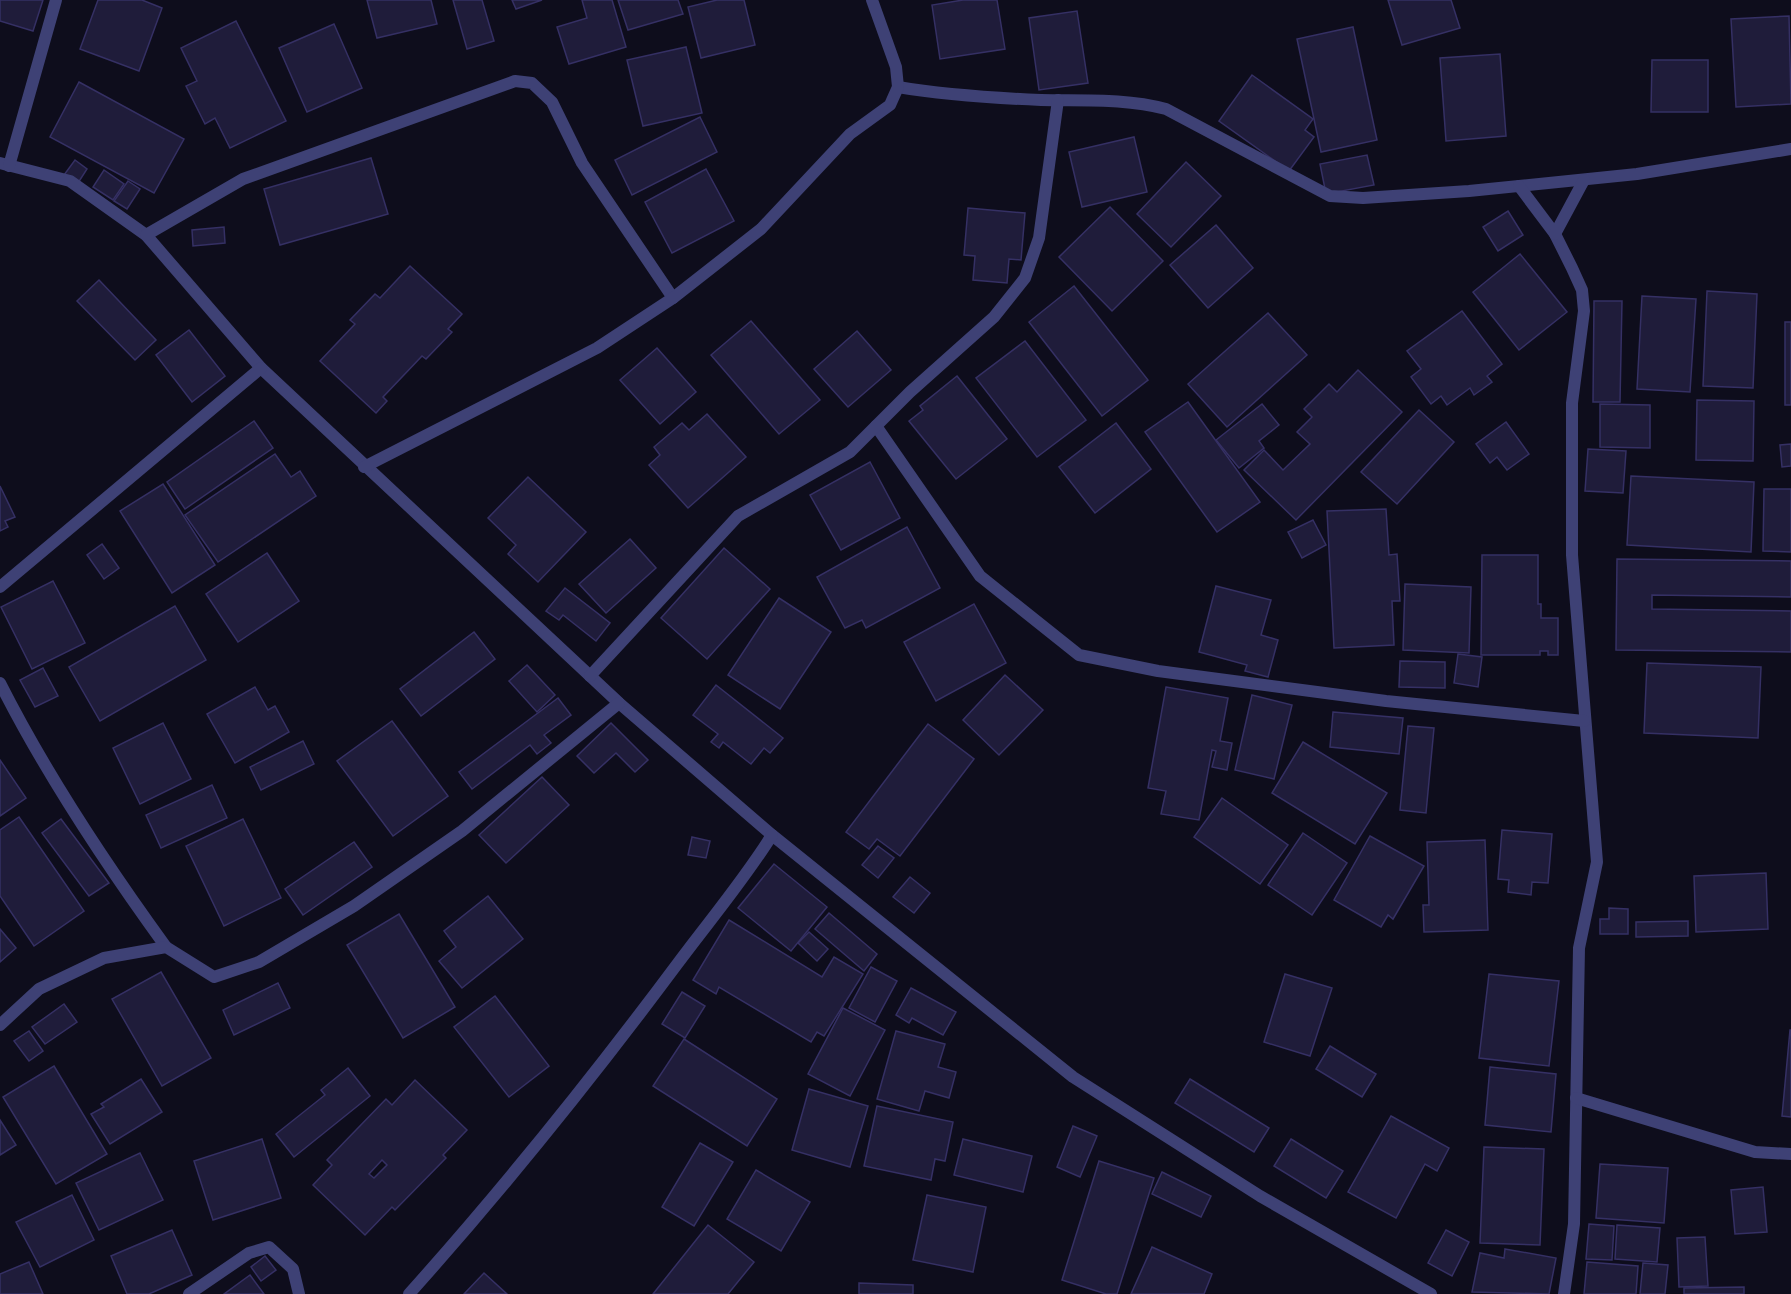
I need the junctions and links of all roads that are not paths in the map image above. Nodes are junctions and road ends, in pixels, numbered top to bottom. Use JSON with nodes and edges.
{"nodes":[{"id":1,"x":56,"y":0,"type":"edge"},
{"id":2,"x":872,"y":0,"type":"edge"},
{"id":3,"x":898,"y":87,"type":"junction"},
{"id":4,"x":1058,"y":100,"type":"junction"},
{"id":5,"x":1791,"y":149,"type":"edge"},
{"id":6,"x":5,"y":164,"type":"edge"},
{"id":7,"x":1584,"y":180,"type":"junction"},
{"id":8,"x":1519,"y":186,"type":"junction"},
{"id":9,"x":146,"y":234,"type":"junction"},
{"id":10,"x":1555,"y":234,"type":"junction"},
{"id":11,"x":673,"y":298,"type":"junction"},
{"id":12,"x":261,"y":368,"type":"junction"},
{"id":13,"x":876,"y":426,"type":"junction"},
{"id":14,"x":364,"y":467,"type":"junction"},
{"id":15,"x":0,"y":587,"type":"edge"},
{"id":16,"x":590,"y":676,"type":"junction"},
{"id":17,"x":0,"y":683,"type":"edge"},
{"id":18,"x":619,"y":704,"type":"junction"},
{"id":19,"x":1584,"y":721,"type":"junction"},
{"id":20,"x":772,"y":835,"type":"junction"},
{"id":21,"x":166,"y":947,"type":"junction"},
{"id":22,"x":0,"y":1024,"type":"edge"},
{"id":23,"x":1576,"y":1098,"type":"junction"},
{"id":24,"x":1791,"y":1154,"type":"edge"},
{"id":25,"x":189,"y":1294,"type":"edge"},
{"id":26,"x":299,"y":1294,"type":"edge"},
{"id":27,"x":409,"y":1294,"type":"edge"},
{"id":28,"x":1431,"y":1294,"type":"edge"},
{"id":29,"x":1564,"y":1294,"type":"edge"}],
"edges":[{"from":1,"to":6,"type":"street"},
{"from":2,"to":3,"type":"street"},
{"from":3,"to":4,"type":"street"},
{"from":3,"to":11,"type":"street"},
{"from":4,"to":8,"type":"street"},
{"from":4,"to":13,"type":"street"},
{"from":5,"to":7,"type":"street"},
{"from":6,"to":9,"type":"street"},
{"from":7,"to":8,"type":"street"},
{"from":7,"to":10,"type":"street"},
{"from":8,"to":10,"type":"street"},
{"from":9,"to":11,"type":"street"},
{"from":9,"to":12,"type":"street"},
{"from":10,"to":19,"type":"street"},
{"from":11,"to":14,"type":"street"},
{"from":12,"to":14,"type":"street"},
{"from":12,"to":15,"type":"street"},
{"from":13,"to":16,"type":"street"},
{"from":13,"to":19,"type":"street"},
{"from":14,"to":16,"type":"street"},
{"from":16,"to":18,"type":"street"},
{"from":17,"to":21,"type":"street"},
{"from":18,"to":20,"type":"street"},
{"from":18,"to":21,"type":"street"},
{"from":19,"to":23,"type":"street"},
{"from":20,"to":27,"type":"street"},
{"from":20,"to":28,"type":"street"},
{"from":21,"to":22,"type":"street"},
{"from":23,"to":24,"type":"street"},
{"from":23,"to":29,"type":"street"},
{"from":25,"to":26,"type":"street"}]}
